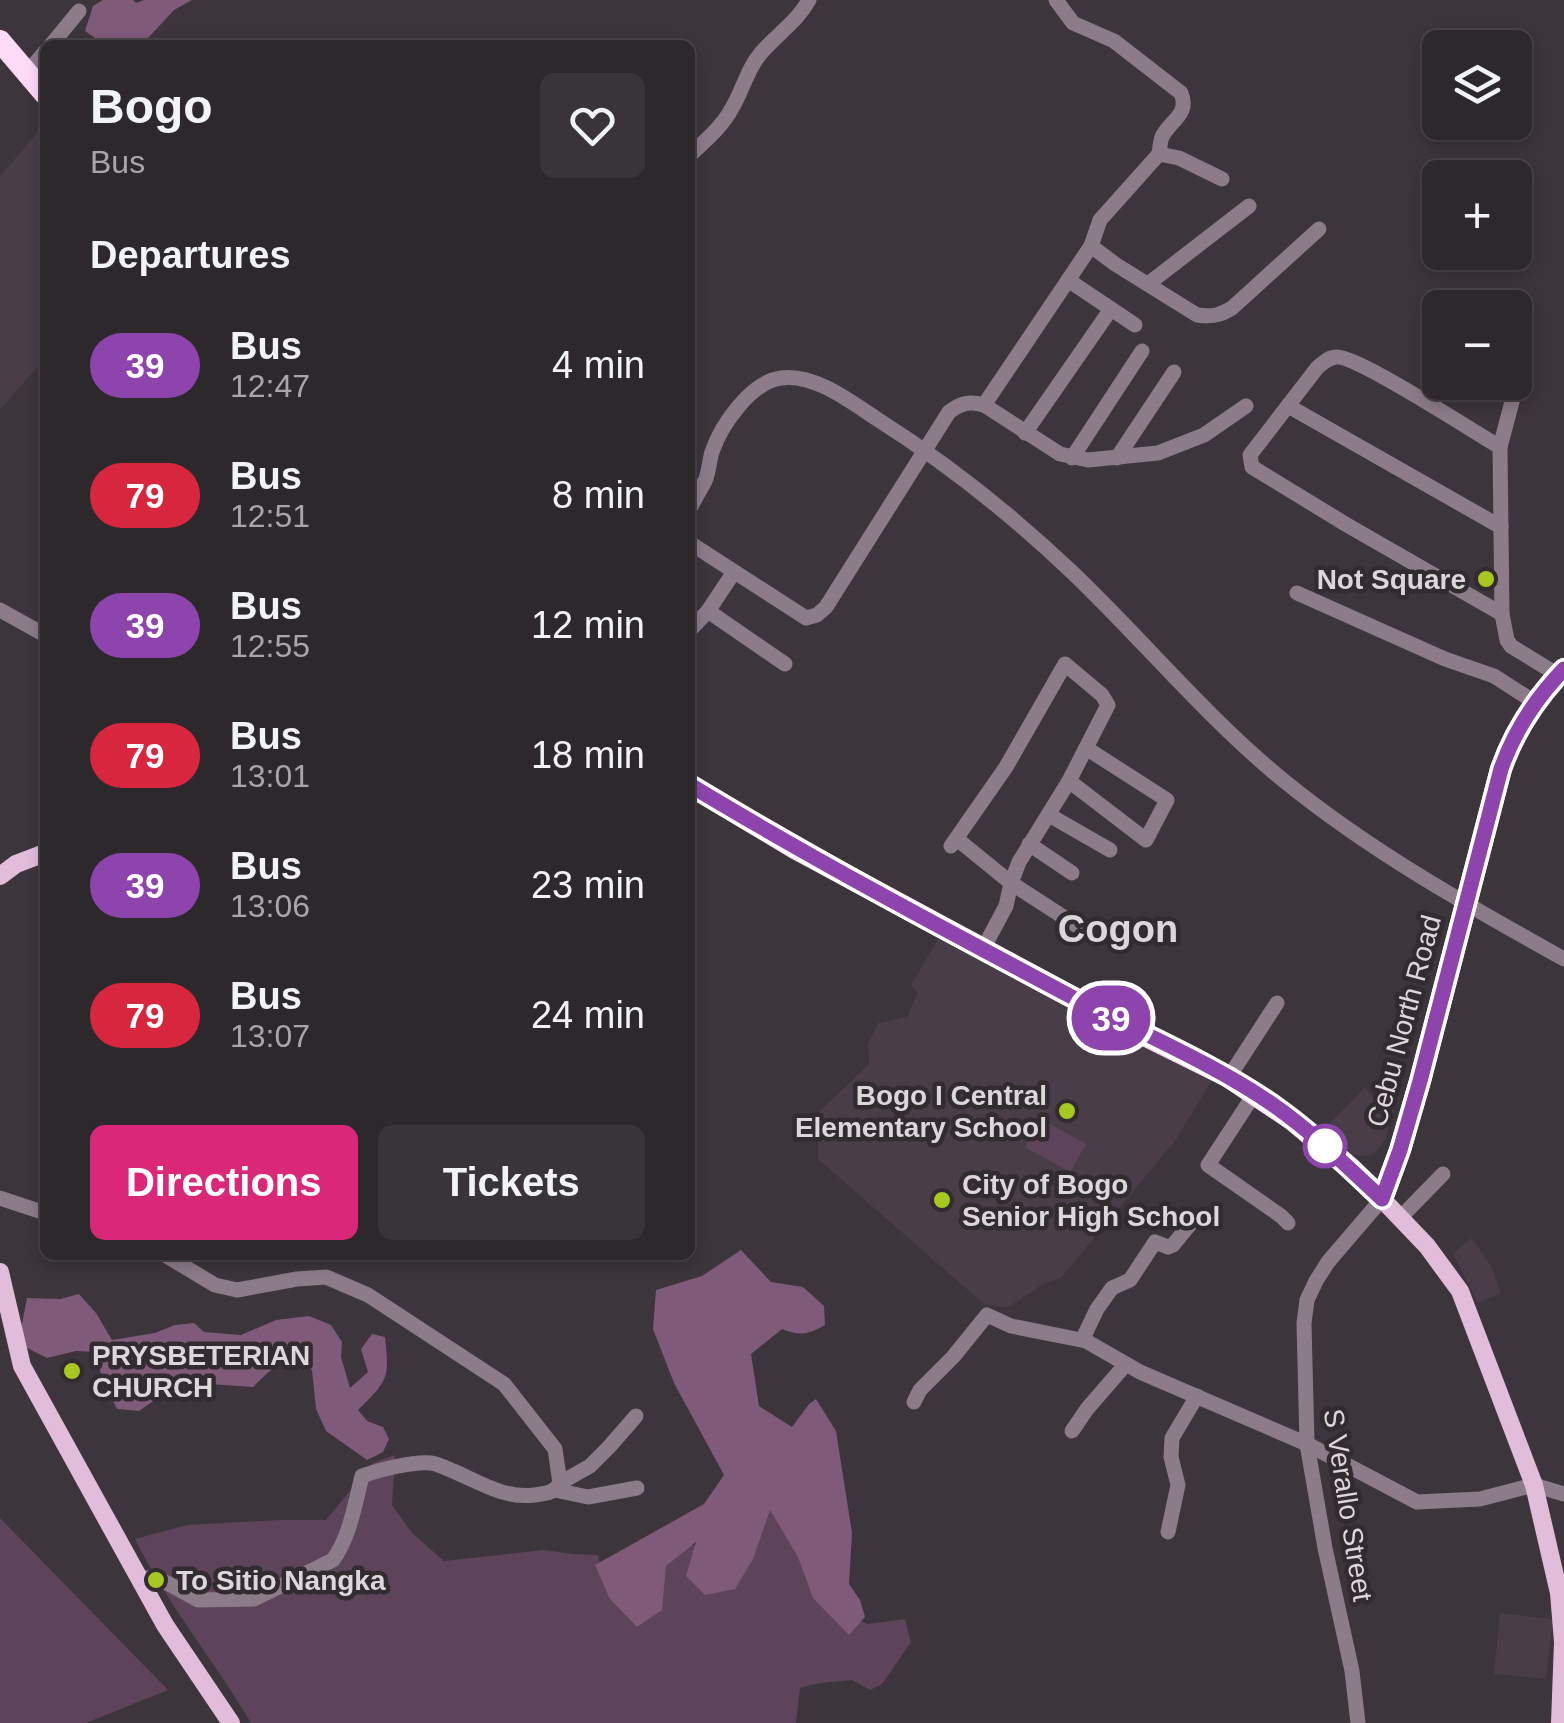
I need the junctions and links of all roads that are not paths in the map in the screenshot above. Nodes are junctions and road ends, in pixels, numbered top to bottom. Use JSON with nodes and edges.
{"nodes":[{"id":1,"x":809,"y":0,"type":"edge"},
{"id":2,"x":1056,"y":0,"type":"edge"},
{"id":3,"x":79,"y":10,"type":"dead end"},
{"id":4,"x":55,"y":40,"type":"edge"},
{"id":5,"x":0,"y":41,"type":"edge"},
{"id":6,"x":40,"y":58,"type":"edge"},
{"id":7,"x":27,"y":73,"type":"junction"},
{"id":8,"x":40,"y":88,"type":"edge"},
{"id":9,"x":695,"y":150,"type":"edge"},
{"id":10,"x":1159,"y":154,"type":"junction"},
{"id":11,"x":1222,"y":179,"type":"dead end"},
{"id":12,"x":1249,"y":206,"type":"dead end"},
{"id":13,"x":1319,"y":229,"type":"dead end"},
{"id":14,"x":1091,"y":246,"type":"junction"},
{"id":15,"x":1068,"y":280,"type":"junction"},
{"id":16,"x":1148,"y":284,"type":"junction"},
{"id":17,"x":1111,"y":309,"type":"junction"},
{"id":18,"x":1134,"y":325,"type":"dead end"},
{"id":19,"x":1142,"y":351,"type":"dead end"},
{"id":20,"x":1174,"y":372,"type":"dead end"},
{"id":21,"x":1512,"y":400,"type":"edge"},
{"id":22,"x":984,"y":404,"type":"junction"},
{"id":23,"x":1246,"y":406,"type":"dead end"},
{"id":24,"x":1290,"y":407,"type":"junction"},
{"id":25,"x":1025,"y":432,"type":"junction"},
{"id":26,"x":1500,"y":448,"type":"junction"},
{"id":27,"x":925,"y":449,"type":"junction"},
{"id":28,"x":1072,"y":458,"type":"junction"},
{"id":29,"x":1117,"y":458,"type":"junction"},
{"id":30,"x":695,"y":499,"type":"edge"},
{"id":31,"x":1501,"y":527,"type":"junction"},
{"id":32,"x":695,"y":547,"type":"edge"},
{"id":33,"x":734,"y":572,"type":"junction"},
{"id":34,"x":1297,"y":594,"type":"dead end"},
{"id":35,"x":0,"y":610,"type":"edge"},
{"id":36,"x":708,"y":610,"type":"junction"},
{"id":37,"x":1502,"y":614,"type":"junction"},
{"id":38,"x":695,"y":624,"type":"edge"},
{"id":39,"x":40,"y":633,"type":"edge"},
{"id":40,"x":785,"y":664,"type":"dead end"},
{"id":41,"x":1561,"y":672,"type":"edge"},
{"id":42,"x":1536,"y":703,"type":"junction"},
{"id":43,"x":1086,"y":748,"type":"junction"},
{"id":44,"x":1069,"y":781,"type":"junction"},
{"id":45,"x":695,"y":788,"type":"edge"},
{"id":46,"x":1050,"y":814,"type":"junction"},
{"id":47,"x":1029,"y":844,"type":"junction"},
{"id":48,"x":1110,"y":850,"type":"dead end"},
{"id":49,"x":40,"y":855,"type":"edge"},
{"id":50,"x":1072,"y":872,"type":"dead end"},
{"id":51,"x":0,"y":876,"type":"edge"},
{"id":52,"x":1011,"y":882,"type":"junction"},
{"id":53,"x":1466,"y":904,"type":"junction"},
{"id":54,"x":1085,"y":931,"type":"dead end"},
{"id":55,"x":983,"y":949,"type":"junction"},
{"id":56,"x":1564,"y":959,"type":"edge"},
{"id":57,"x":1277,"y":1003,"type":"dead end"},
{"id":58,"x":1228,"y":1077,"type":"junction"},
{"id":59,"x":1255,"y":1094,"type":"junction"},
{"id":60,"x":1400,"y":1150,"type":"junction"},
{"id":61,"x":1350,"y":1168,"type":"junction"},
{"id":62,"x":1443,"y":1174,"type":"dead end"},
{"id":63,"x":0,"y":1198,"type":"edge"},
{"id":64,"x":1382,"y":1199,"type":"junction"},
{"id":65,"x":40,"y":1212,"type":"edge"},
{"id":66,"x":1195,"y":1218,"type":"dead end"},
{"id":67,"x":1400,"y":1218,"type":"junction"},
{"id":68,"x":1288,"y":1223,"type":"dead end"},
{"id":69,"x":173,"y":1260,"type":"edge"},
{"id":70,"x":0,"y":1272,"type":"edge"},
{"id":71,"x":1086,"y":1341,"type":"junction"},
{"id":72,"x":1126,"y":1364,"type":"junction"},
{"id":73,"x":1197,"y":1396,"type":"junction"},
{"id":74,"x":914,"y":1402,"type":"dead end"},
{"id":75,"x":636,"y":1416,"type":"dead end"},
{"id":76,"x":1072,"y":1431,"type":"dead end"},
{"id":77,"x":1307,"y":1444,"type":"junction"},
{"id":78,"x":1534,"y":1485,"type":"junction"},
{"id":79,"x":558,"y":1487,"type":"junction"},
{"id":80,"x":636,"y":1488,"type":"dead end"},
{"id":81,"x":1564,"y":1494,"type":"edge"},
{"id":82,"x":1168,"y":1532,"type":"dead end"},
{"id":83,"x":138,"y":1577,"type":"junction"},
{"id":84,"x":231,"y":1723,"type":"edge"},
{"id":85,"x":1358,"y":1723,"type":"edge"},
{"id":86,"x":1560,"y":1723,"type":"edge"}],
"edges":[{"from":1,"to":9,"type":"street"},
{"from":2,"to":10,"type":"street"},
{"from":3,"to":4,"type":"street"},
{"from":5,"to":7,"type":"highway"},
{"from":6,"to":7,"type":"street"},
{"from":7,"to":8,"type":"highway"},
{"from":10,"to":11,"type":"street"},
{"from":10,"to":14,"type":"street"},
{"from":12,"to":16,"type":"street"},
{"from":13,"to":16,"type":"street"},
{"from":14,"to":15,"type":"street"},
{"from":14,"to":16,"type":"street"},
{"from":15,"to":17,"type":"street"},
{"from":15,"to":22,"type":"street"},
{"from":17,"to":18,"type":"street"},
{"from":17,"to":25,"type":"street"},
{"from":19,"to":28,"type":"street"},
{"from":20,"to":29,"type":"street"},
{"from":21,"to":26,"type":"street"},
{"from":22,"to":25,"type":"street"},
{"from":22,"to":27,"type":"street"},
{"from":23,"to":29,"type":"street"},
{"from":24,"to":26,"type":"street"},
{"from":24,"to":31,"type":"street"},
{"from":24,"to":37,"type":"street"},
{"from":25,"to":28,"type":"street"},
{"from":26,"to":31,"type":"street"},
{"from":27,"to":30,"type":"street"},
{"from":27,"to":33,"type":"street"},
{"from":27,"to":53,"type":"street"},
{"from":28,"to":29,"type":"street"},
{"from":31,"to":37,"type":"street"},
{"from":32,"to":33,"type":"street"},
{"from":33,"to":36,"type":"street"},
{"from":34,"to":42,"type":"street"},
{"from":35,"to":39,"type":"street"},
{"from":36,"to":38,"type":"street"},
{"from":36,"to":40,"type":"street"},
{"from":37,"to":41,"type":"street"},
{"from":41,"to":42,"type":"highway","name":"Cebu North Road"},
{"from":42,"to":53,"type":"highway","name":"Cebu North Road"},
{"from":43,"to":44,"type":"street"},
{"from":43,"to":44,"type":"street"},
{"from":43,"to":52,"type":"street"},
{"from":44,"to":46,"type":"street"},
{"from":45,"to":55,"type":"highway","name":"Cebu North Road"},
{"from":46,"to":47,"type":"street"},
{"from":46,"to":48,"type":"street"},
{"from":47,"to":50,"type":"street"},
{"from":47,"to":52,"type":"street"},
{"from":49,"to":51,"type":"main road"},
{"from":52,"to":54,"type":"street"},
{"from":52,"to":55,"type":"street"},
{"from":53,"to":56,"type":"street"},
{"from":53,"to":60,"type":"highway","name":"Cebu North Road"},
{"from":55,"to":58,"type":"highway","name":"Cebu North Road"},
{"from":57,"to":58,"type":"street"},
{"from":58,"to":59,"type":"highway","name":"Cebu North Road"},
{"from":59,"to":61,"type":"highway","name":"Cebu North Road"},
{"from":59,"to":68,"type":"street"},
{"from":60,"to":61,"type":"highway"},
{"from":60,"to":64,"type":"highway","name":"Cebu North Road"},
{"from":61,"to":64,"type":"highway","name":"Cebu North Road"},
{"from":62,"to":67,"type":"street"},
{"from":63,"to":65,"type":"street"},
{"from":64,"to":67,"type":"main road"},
{"from":64,"to":77,"type":"street","name":"S Verallo Street"},
{"from":66,"to":71,"type":"street"},
{"from":67,"to":78,"type":"main road"},
{"from":69,"to":79,"type":"street"},
{"from":70,"to":83,"type":"main road"},
{"from":71,"to":72,"type":"street"},
{"from":71,"to":74,"type":"street"},
{"from":72,"to":73,"type":"street"},
{"from":72,"to":76,"type":"street"},
{"from":73,"to":77,"type":"street"},
{"from":73,"to":82,"type":"street"},
{"from":75,"to":79,"type":"street"},
{"from":77,"to":78,"type":"street"},
{"from":77,"to":85,"type":"street","name":"S Verallo Street"},
{"from":78,"to":81,"type":"street"},
{"from":78,"to":86,"type":"main road"},
{"from":79,"to":80,"type":"street"},
{"from":79,"to":83,"type":"street"},
{"from":83,"to":84,"type":"main road"}]}
